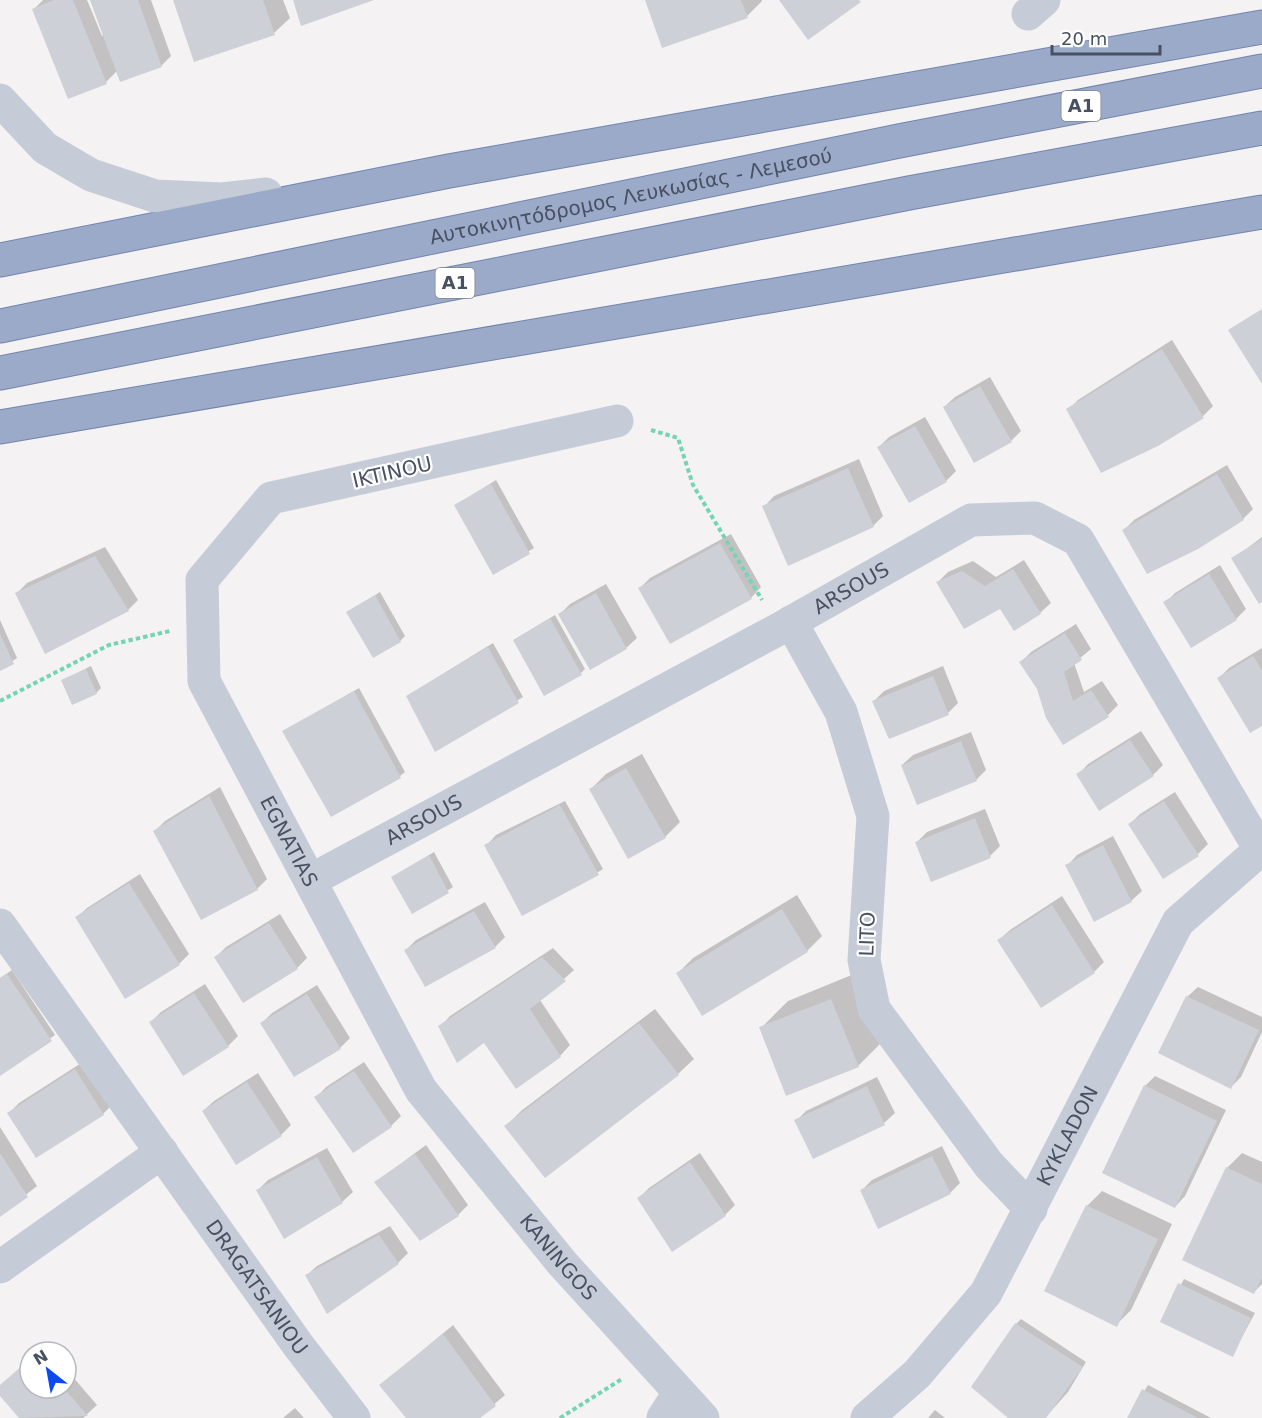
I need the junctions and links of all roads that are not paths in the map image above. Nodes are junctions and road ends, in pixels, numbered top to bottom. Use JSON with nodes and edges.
{"nodes":[{"id":1,"x":1262,"y":27,"type":"edge"},
{"id":2,"x":1262,"y":71,"type":"edge"},
{"id":3,"x":0,"y":100,"type":"edge"},
{"id":4,"x":1262,"y":128,"type":"edge"},
{"id":5,"x":449,"y":171,"type":"junction"},
{"id":6,"x":1262,"y":212,"type":"edge"},
{"id":7,"x":0,"y":260,"type":"edge"},
{"id":8,"x":0,"y":326,"type":"edge"},
{"id":9,"x":0,"y":373,"type":"edge"},
{"id":10,"x":617,"y":421,"type":"road end"},
{"id":11,"x":0,"y":427,"type":"edge"},
{"id":12,"x":202,"y":580,"type":"joint"},
{"id":13,"x":785,"y":626,"type":"junction"},
{"id":14,"x":1261,"y":852,"type":"edge"},
{"id":15,"x":311,"y":880,"type":"junction"},
{"id":16,"x":0,"y":925,"type":"edge"},
{"id":17,"x":421,"y":1090,"type":"joint"},
{"id":18,"x":162,"y":1152,"type":"junction"},
{"id":19,"x":1031,"y":1209,"type":"junction"},
{"id":20,"x":0,"y":1267,"type":"edge"},
{"id":21,"x":671,"y":1405,"type":"edge"},
{"id":22,"x":354,"y":1418,"type":"edge"},
{"id":23,"x":703,"y":1418,"type":"edge"},
{"id":24,"x":867,"y":1418,"type":"edge"}],
"edges":[{"from":1,"to":5,"type":"highway"},
{"from":2,"to":8,"type":"highway","name":"Αυτοκινητόδρομος Λευκωσίας - Λεμεσού","number":"A1"},
{"from":3,"to":5,"type":"street"},
{"from":4,"to":9,"type":"highway","number":"A1"},
{"from":5,"to":7,"type":"highway"},
{"from":6,"to":11,"type":"highway"},
{"from":10,"to":12,"type":"street","name":"IKTINOU"},
{"from":12,"to":15,"type":"street","name":"EGNATIAS"},
{"from":13,"to":14,"type":"street","name":"ARSOUS"},
{"from":13,"to":15,"type":"street","name":"ARSOUS"},
{"from":13,"to":19,"type":"street","name":"LITO"},
{"from":14,"to":19,"type":"street","name":"KYKLADON"},
{"from":15,"to":17,"type":"street","name":"EGNATIAS"},
{"from":16,"to":18,"type":"street","name":"DRAGATSANIOU"},
{"from":17,"to":21,"type":"street","name":"KANINGOS"},
{"from":18,"to":20,"type":"street"},
{"from":18,"to":22,"type":"street","name":"DRAGATSANIOU"},
{"from":19,"to":24,"type":"street","name":"KYKLADON"},
{"from":21,"to":23,"type":"street","name":"KANINGOS"}]}
